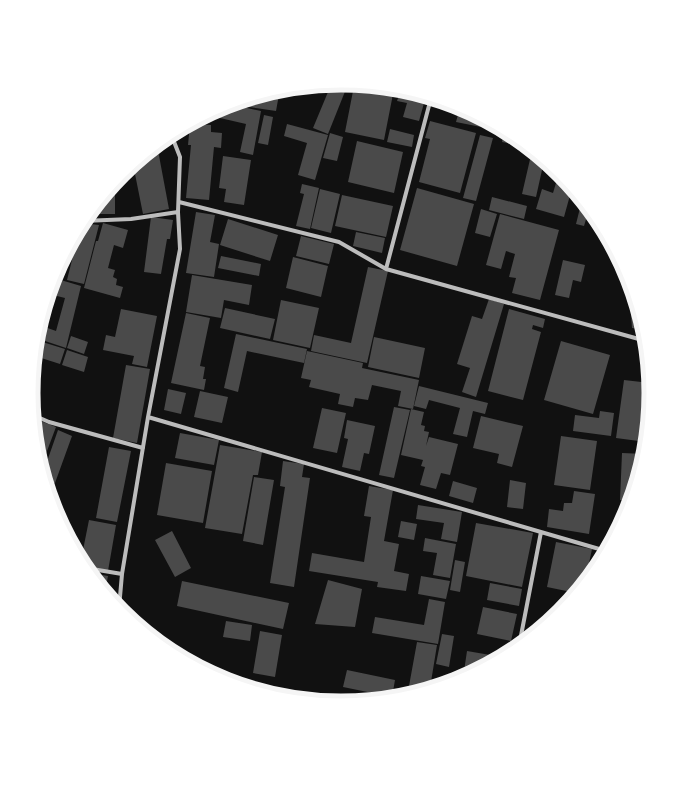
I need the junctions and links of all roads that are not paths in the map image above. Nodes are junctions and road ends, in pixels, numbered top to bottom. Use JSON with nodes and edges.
{"nodes":[{"id":1,"x":430,"y":103,"type":"edge"},
{"id":2,"x":174,"y":141,"type":"edge"},
{"id":3,"x":179,"y":202,"type":"junction"},
{"id":4,"x":178,"y":212,"type":"junction"},
{"id":5,"x":92,"y":221,"type":"edge"},
{"id":6,"x":386,"y":269,"type":"junction"},
{"id":7,"x":639,"y":339,"type":"edge"},
{"id":8,"x":148,"y":417,"type":"junction"},
{"id":9,"x":39,"y":418,"type":"edge"},
{"id":10,"x":143,"y":448,"type":"junction"},
{"id":11,"x":541,"y":532,"type":"junction"},
{"id":12,"x":600,"y":549,"type":"edge"},
{"id":13,"x":95,"y":570,"type":"edge"},
{"id":14,"x":122,"y":574,"type":"junction"},
{"id":15,"x":120,"y":600,"type":"edge"},
{"id":16,"x":521,"y":636,"type":"edge"}],
"edges":[{"from":1,"to":6,"type":"street"},
{"from":2,"to":3,"type":"street"},
{"from":3,"to":4,"type":"street"},
{"from":3,"to":6,"type":"street"},
{"from":4,"to":5,"type":"street"},
{"from":4,"to":8,"type":"street"},
{"from":6,"to":7,"type":"street"},
{"from":8,"to":10,"type":"street"},
{"from":8,"to":11,"type":"street"},
{"from":9,"to":10,"type":"street"},
{"from":10,"to":14,"type":"street"},
{"from":11,"to":12,"type":"street"},
{"from":11,"to":16,"type":"street"},
{"from":13,"to":14,"type":"street"},
{"from":14,"to":15,"type":"street"}]}
